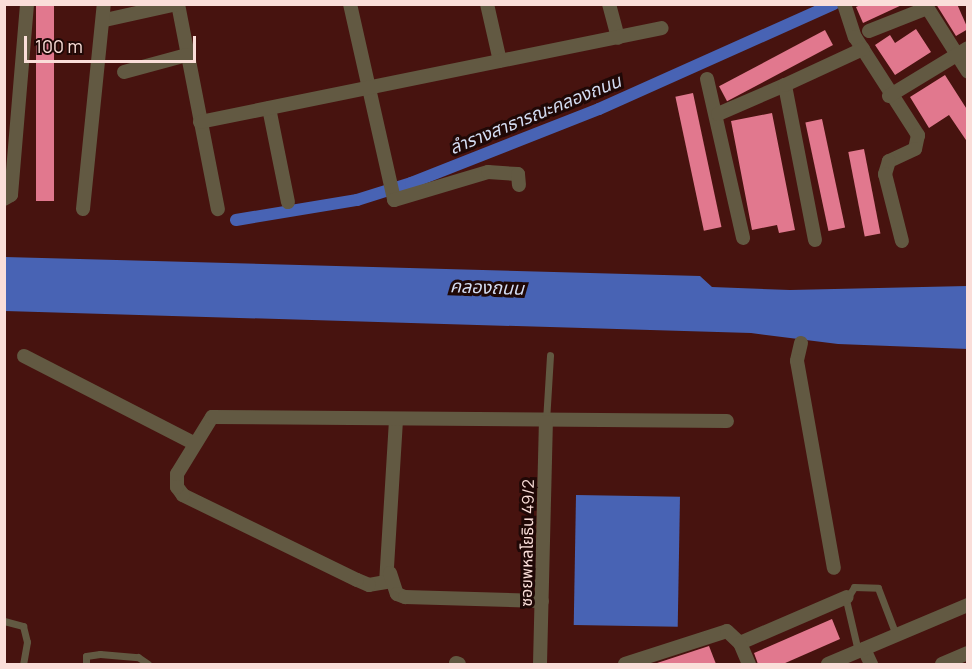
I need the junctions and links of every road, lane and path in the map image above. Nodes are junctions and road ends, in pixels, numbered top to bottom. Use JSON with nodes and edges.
{"nodes":[{"id":1,"x":27,"y":4,"type":"edge"},
{"id":2,"x":104,"y":4,"type":"edge"},
{"id":3,"x":177,"y":4,"type":"edge"},
{"id":4,"x":350,"y":4,"type":"edge"},
{"id":5,"x":487,"y":4,"type":"edge"},
{"id":6,"x":609,"y":4,"type":"edge"},
{"id":7,"x":926,"y":6,"type":"edge"},
{"id":8,"x":845,"y":8,"type":"edge"},
{"id":9,"x":105,"y":20,"type":"junction"},
{"id":10,"x":662,"y":28,"type":"dead end"},
{"id":11,"x":869,"y":30,"type":"dead end"},
{"id":12,"x":618,"y":38,"type":"junction"},
{"id":13,"x":863,"y":49,"type":"junction"},
{"id":14,"x":962,"y":51,"type":"edge"},
{"id":15,"x":187,"y":54,"type":"junction"},
{"id":16,"x":501,"y":61,"type":"junction"},
{"id":17,"x":124,"y":72,"type":"dead end"},
{"id":18,"x":968,"y":72,"type":"edge"},
{"id":19,"x":707,"y":79,"type":"dead end"},
{"id":20,"x":785,"y":86,"type":"junction"},
{"id":21,"x":367,"y":87,"type":"junction"},
{"id":22,"x":890,"y":96,"type":"junction"},
{"id":23,"x":269,"y":108,"type":"junction"},
{"id":24,"x":718,"y":114,"type":"junction"},
{"id":25,"x":200,"y":122,"type":"junction"},
{"id":26,"x":519,"y":185,"type":"dead end"},
{"id":27,"x":4,"y":199,"type":"edge"},
{"id":28,"x":288,"y":202,"type":"dead end"},
{"id":29,"x":83,"y":209,"type":"dead end"},
{"id":30,"x":218,"y":209,"type":"dead end"},
{"id":31,"x":743,"y":238,"type":"dead end"},
{"id":32,"x":815,"y":240,"type":"dead end"},
{"id":33,"x":902,"y":241,"type":"dead end"},
{"id":34,"x":801,"y":343,"type":"dead end"},
{"id":35,"x":550,"y":355,"type":"dead end"},
{"id":36,"x":24,"y":356,"type":"dead end"},
{"id":37,"x":396,"y":420,"type":"junction"},
{"id":38,"x":727,"y":421,"type":"dead end"},
{"id":39,"x":546,"y":422,"type":"junction"},
{"id":40,"x":193,"y":443,"type":"junction"},
{"id":41,"x":834,"y":568,"type":"dead end"},
{"id":42,"x":390,"y":573,"type":"junction"},
{"id":43,"x":847,"y":597,"type":"junction"},
{"id":44,"x":542,"y":601,"type":"junction"},
{"id":45,"x":968,"y":605,"type":"edge"},
{"id":46,"x":4,"y":621,"type":"edge"},
{"id":47,"x":896,"y":635,"type":"junction"},
{"id":48,"x":740,"y":643,"type":"junction"},
{"id":49,"x":861,"y":650,"type":"junction"},
{"id":50,"x":968,"y":653,"type":"edge"},
{"id":51,"x":118,"y":662,"type":"edge"},
{"id":52,"x":23,"y":664,"type":"edge"},
{"id":53,"x":86,"y":664,"type":"edge"},
{"id":54,"x":148,"y":664,"type":"edge"},
{"id":55,"x":540,"y":664,"type":"edge"},
{"id":56,"x":625,"y":664,"type":"edge"},
{"id":57,"x":749,"y":664,"type":"edge"},
{"id":58,"x":828,"y":664,"type":"edge"},
{"id":59,"x":871,"y":664,"type":"edge"},
{"id":60,"x":942,"y":664,"type":"edge"}],
"edges":[{"from":1,"to":27,"type":"street"},
{"from":2,"to":9,"type":"street"},
{"from":3,"to":9,"type":"street"},
{"from":3,"to":15,"type":"street"},
{"from":4,"to":21,"type":"street"},
{"from":5,"to":16,"type":"street"},
{"from":6,"to":12,"type":"street"},
{"from":7,"to":11,"type":"street"},
{"from":7,"to":14,"type":"street"},
{"from":8,"to":13,"type":"street"},
{"from":9,"to":29,"type":"street"},
{"from":10,"to":12,"type":"street"},
{"from":12,"to":16,"type":"street"},
{"from":13,"to":20,"type":"street"},
{"from":13,"to":22,"type":"street"},
{"from":14,"to":18,"type":"street"},
{"from":14,"to":22,"type":"street"},
{"from":15,"to":17,"type":"street"},
{"from":15,"to":25,"type":"street"},
{"from":16,"to":21,"type":"street"},
{"from":19,"to":24,"type":"street"},
{"from":20,"to":24,"type":"street"},
{"from":20,"to":32,"type":"street"},
{"from":21,"to":23,"type":"street"},
{"from":21,"to":26,"type":"street"},
{"from":22,"to":33,"type":"street"},
{"from":23,"to":25,"type":"street"},
{"from":23,"to":28,"type":"street"},
{"from":24,"to":31,"type":"street"},
{"from":25,"to":30,"type":"street"},
{"from":34,"to":41,"type":"street"},
{"from":35,"to":39,"type":"lane"},
{"from":36,"to":40,"type":"street"},
{"from":37,"to":39,"type":"street"},
{"from":37,"to":40,"type":"street"},
{"from":37,"to":42,"type":"street"},
{"from":38,"to":39,"type":"street"},
{"from":39,"to":44,"type":"street","name":"ซอยพหลโยธิน 49/2"},
{"from":40,"to":42,"type":"street"},
{"from":42,"to":44,"type":"street"},
{"from":43,"to":47,"type":"lane"},
{"from":43,"to":48,"type":"street"},
{"from":43,"to":49,"type":"lane"},
{"from":44,"to":55,"type":"street","name":"ซอยพหลโยธิน 49/2"},
{"from":45,"to":47,"type":"street"},
{"from":46,"to":52,"type":"lane"},
{"from":47,"to":49,"type":"street"},
{"from":48,"to":56,"type":"street"},
{"from":48,"to":57,"type":"street"},
{"from":49,"to":58,"type":"street"},
{"from":49,"to":59,"type":"street"},
{"from":50,"to":60,"type":"street"},
{"from":51,"to":53,"type":"lane"},
{"from":51,"to":54,"type":"lane"}]}
